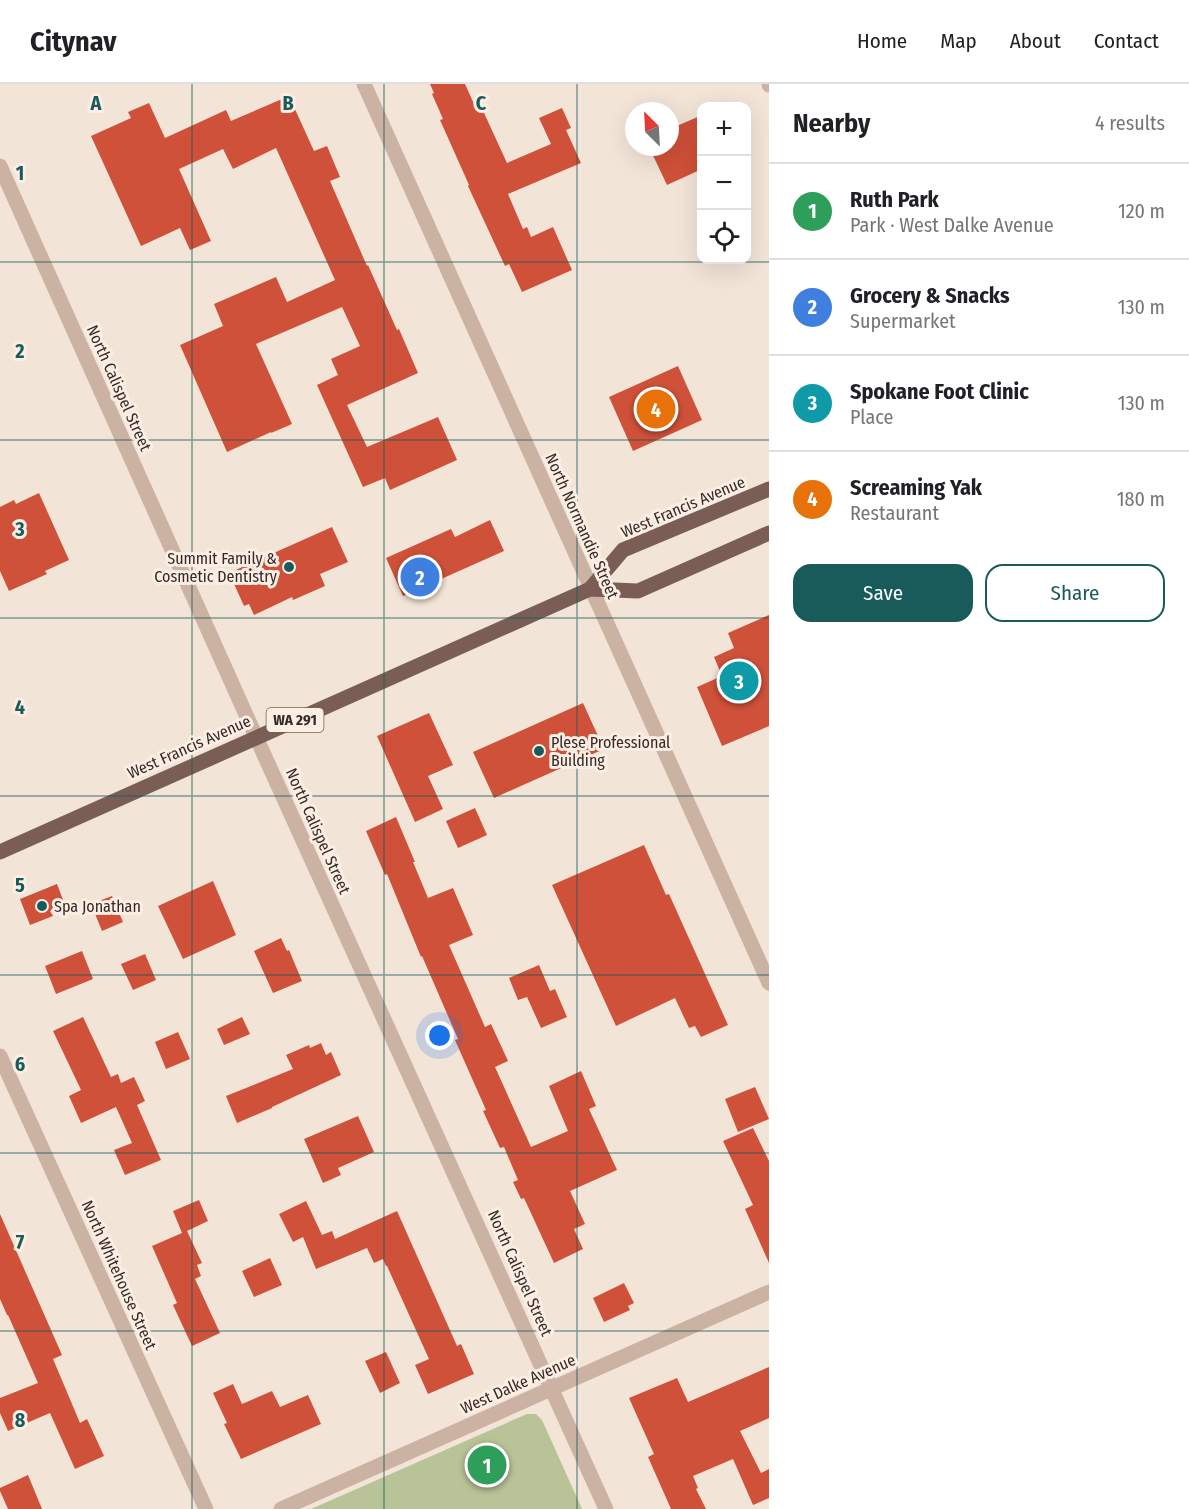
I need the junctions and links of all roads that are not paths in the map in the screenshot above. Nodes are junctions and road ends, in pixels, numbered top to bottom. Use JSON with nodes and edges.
{"nodes":[{"id":1,"x":364,"y":84,"type":"edge"},
{"id":2,"x":0,"y":166,"type":"edge"},
{"id":3,"x":769,"y":489,"type":"edge"},
{"id":4,"x":769,"y":533,"type":"edge"},
{"id":5,"x":591,"y":589,"type":"junction"},
{"id":6,"x":256,"y":737,"type":"junction"},
{"id":7,"x":0,"y":852,"type":"edge"},
{"id":8,"x":769,"y":983,"type":"edge"},
{"id":9,"x":0,"y":1056,"type":"edge"},
{"id":10,"x":769,"y":1292,"type":"edge"},
{"id":11,"x":552,"y":1388,"type":"junction"},
{"id":12,"x":206,"y":1509,"type":"edge"},
{"id":13,"x":281,"y":1509,"type":"edge"},
{"id":14,"x":606,"y":1509,"type":"edge"}],
"edges":[{"from":1,"to":5,"type":"street","name":"North Normandie Street"},
{"from":2,"to":6,"type":"street","name":"North Calispel Street"},
{"from":3,"to":5,"type":"main road","name":"West Francis Avenue","number":"WA 291"},
{"from":4,"to":5,"type":"main road","name":"West Francis Avenue","number":"WA 291"},
{"from":5,"to":6,"type":"main road","name":"West Francis Avenue","number":"WA 291"},
{"from":5,"to":8,"type":"street","name":"North Normandie Street"},
{"from":6,"to":7,"type":"main road","name":"West Francis Avenue","number":"WA 291"},
{"from":6,"to":11,"type":"street","name":"North Calispel Street"},
{"from":9,"to":12,"type":"street","name":"North Whitehouse Street"},
{"from":10,"to":11,"type":"street","name":"West Dalke Avenue"},
{"from":11,"to":13,"type":"street","name":"West Dalke Avenue"},
{"from":11,"to":14,"type":"street","name":"North Calispel Street"}]}
